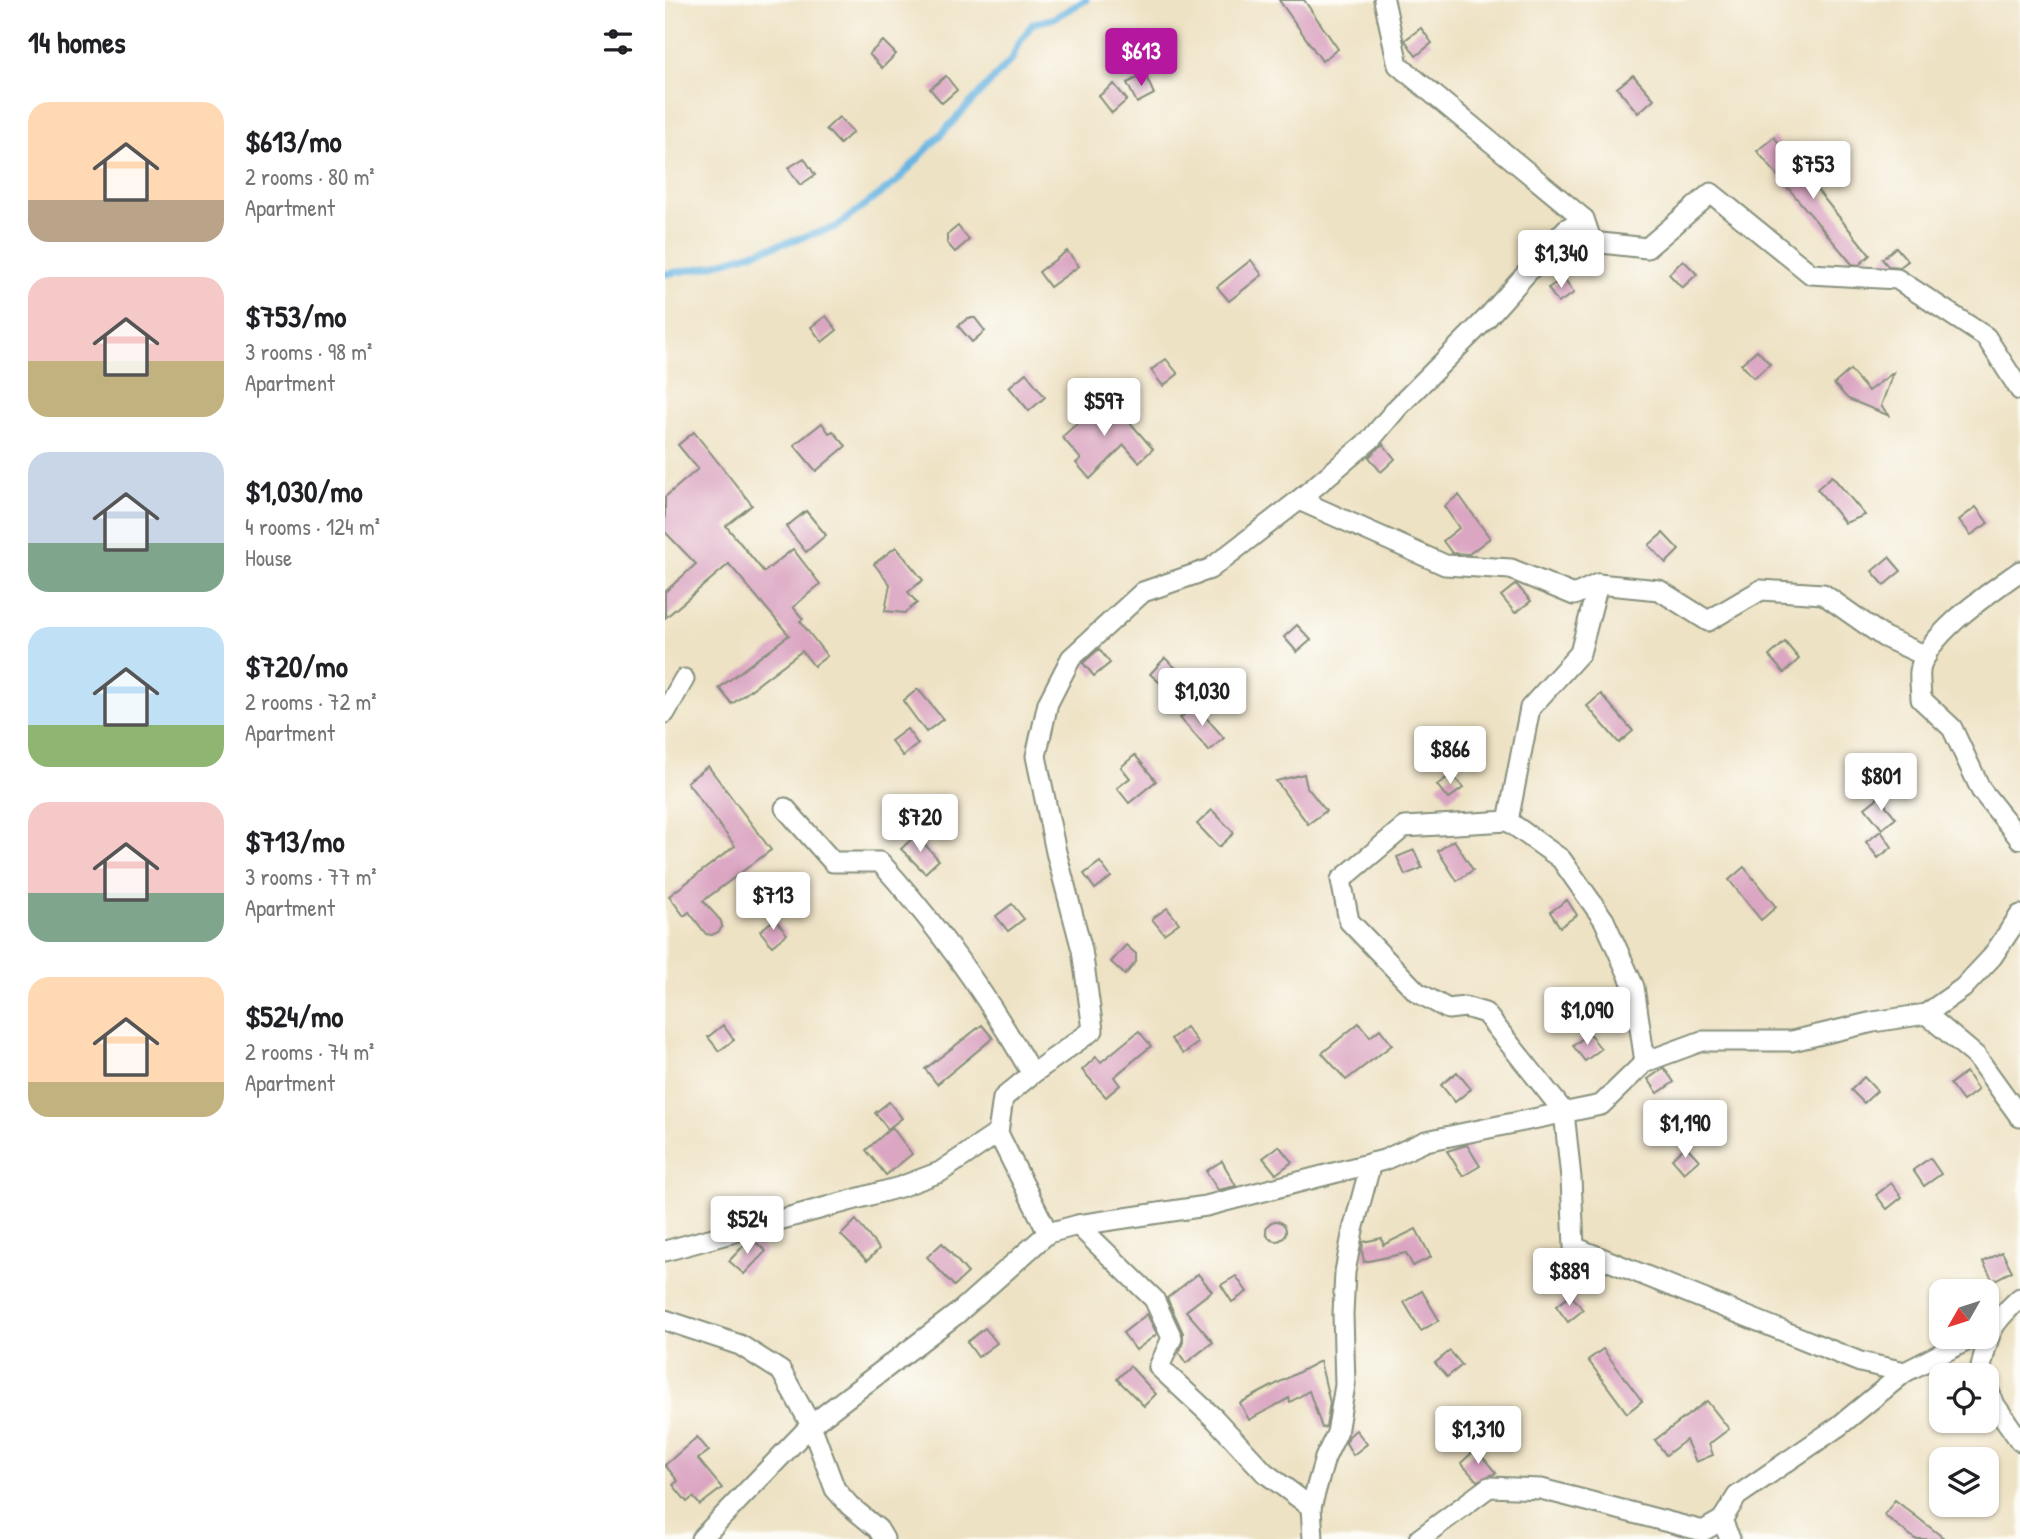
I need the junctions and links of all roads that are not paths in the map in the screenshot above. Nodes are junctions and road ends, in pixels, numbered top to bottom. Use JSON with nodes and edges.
{"nodes":[{"id":1,"x":1384,"y":0,"type":"edge"},
{"id":2,"x":1584,"y":219,"type":"junction"},
{"id":3,"x":2020,"y":390,"type":"edge"},
{"id":4,"x":1299,"y":500,"type":"junction"},
{"id":5,"x":2020,"y":571,"type":"edge"},
{"id":6,"x":1598,"y":584,"type":"junction"},
{"id":7,"x":1926,"y":656,"type":"junction"},
{"id":8,"x":684,"y":679,"type":"dead end"},
{"id":9,"x":665,"y":713,"type":"edge"},
{"id":10,"x":785,"y":808,"type":"dead end"},
{"id":11,"x":1508,"y":821,"type":"junction"},
{"id":12,"x":2020,"y":839,"type":"edge"},
{"id":13,"x":2020,"y":915,"type":"edge"},
{"id":14,"x":1926,"y":1014,"type":"junction"},
{"id":15,"x":1645,"y":1062,"type":"junction"},
{"id":16,"x":1032,"y":1074,"type":"junction"},
{"id":17,"x":1564,"y":1112,"type":"junction"},
{"id":18,"x":2020,"y":1117,"type":"edge"},
{"id":19,"x":998,"y":1133,"type":"junction"},
{"id":20,"x":1371,"y":1163,"type":"junction"},
{"id":21,"x":1078,"y":1225,"type":"junction"},
{"id":22,"x":1048,"y":1233,"type":"junction"},
{"id":23,"x":665,"y":1251,"type":"edge"},
{"id":24,"x":2020,"y":1298,"type":"edge"},
{"id":25,"x":1999,"y":1317,"type":"edge"},
{"id":26,"x":665,"y":1320,"type":"edge"},
{"id":27,"x":1955,"y":1349,"type":"edge"},
{"id":28,"x":1905,"y":1372,"type":"junction"},
{"id":29,"x":1999,"y":1410,"type":"edge"},
{"id":30,"x":811,"y":1425,"type":"junction"},
{"id":31,"x":2020,"y":1441,"type":"edge"},
{"id":32,"x":1311,"y":1507,"type":"junction"},
{"id":33,"x":1722,"y":1520,"type":"junction"},
{"id":34,"x":1699,"y":1535,"type":"edge"},
{"id":35,"x":701,"y":1539,"type":"edge"},
{"id":36,"x":884,"y":1539,"type":"edge"},
{"id":37,"x":1313,"y":1539,"type":"edge"},
{"id":38,"x":1419,"y":1539,"type":"edge"},
{"id":39,"x":1730,"y":1539,"type":"edge"}],
"edges":[{"from":1,"to":2,"type":"street"},
{"from":2,"to":3,"type":"street"},
{"from":2,"to":4,"type":"street"},
{"from":4,"to":6,"type":"street"},
{"from":4,"to":16,"type":"street"},
{"from":5,"to":7,"type":"street"},
{"from":6,"to":7,"type":"street"},
{"from":6,"to":11,"type":"street"},
{"from":7,"to":12,"type":"street"},
{"from":8,"to":9,"type":"street"},
{"from":10,"to":16,"type":"street"},
{"from":11,"to":15,"type":"street"},
{"from":11,"to":17,"type":"street"},
{"from":13,"to":14,"type":"street"},
{"from":14,"to":15,"type":"street"},
{"from":14,"to":18,"type":"street"},
{"from":15,"to":17,"type":"street"},
{"from":16,"to":19,"type":"street"},
{"from":17,"to":20,"type":"street"},
{"from":17,"to":28,"type":"street"},
{"from":19,"to":22,"type":"street"},
{"from":19,"to":23,"type":"street"},
{"from":20,"to":21,"type":"street"},
{"from":20,"to":32,"type":"street"},
{"from":21,"to":22,"type":"street"},
{"from":21,"to":32,"type":"street"},
{"from":22,"to":30,"type":"street"},
{"from":24,"to":25,"type":"street"},
{"from":26,"to":30,"type":"street"},
{"from":27,"to":28,"type":"street"},
{"from":28,"to":33,"type":"street"},
{"from":29,"to":31,"type":"street"},
{"from":30,"to":35,"type":"street"},
{"from":30,"to":36,"type":"street"},
{"from":32,"to":37,"type":"street"},
{"from":33,"to":34,"type":"street"},
{"from":33,"to":39,"type":"street"},
{"from":34,"to":38,"type":"street"}]}
